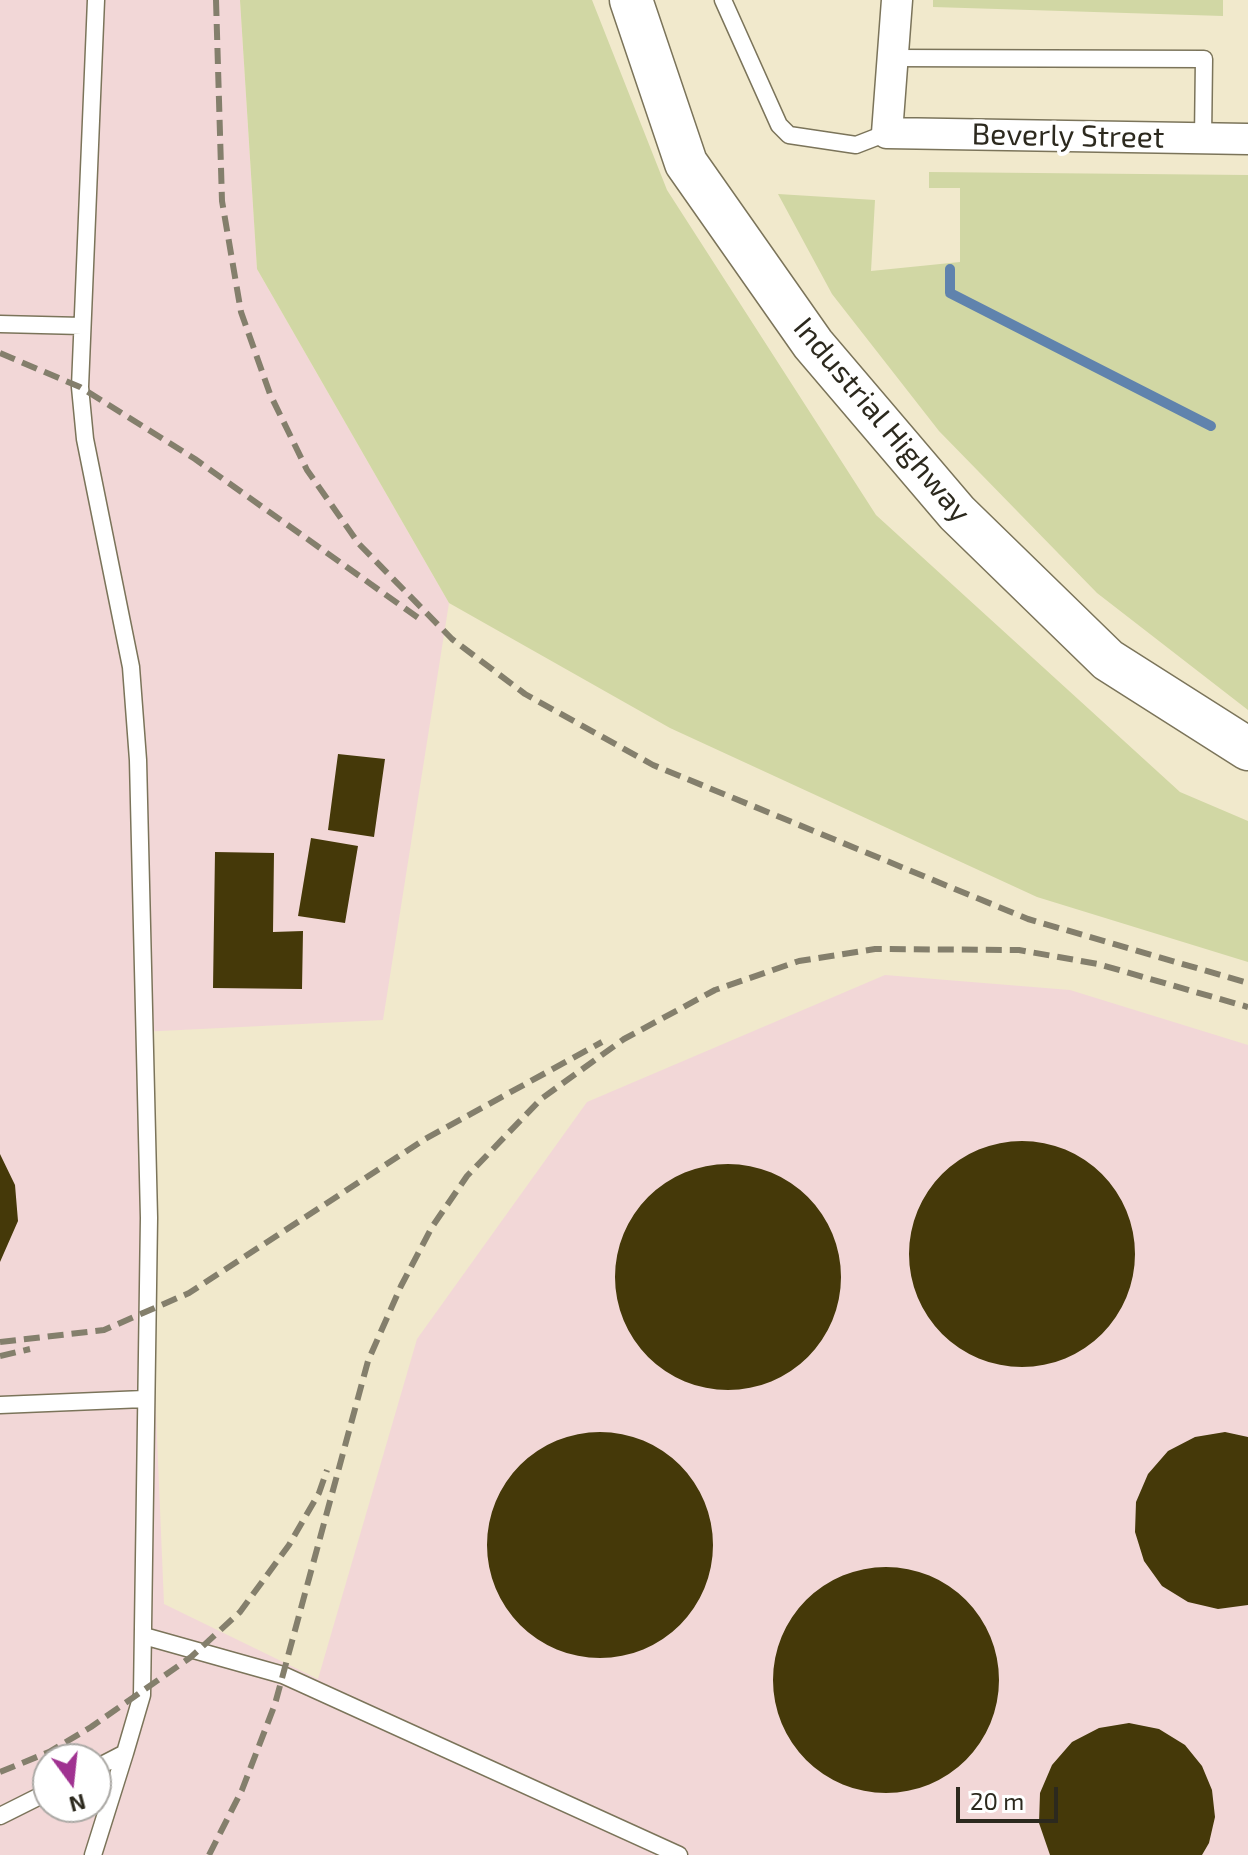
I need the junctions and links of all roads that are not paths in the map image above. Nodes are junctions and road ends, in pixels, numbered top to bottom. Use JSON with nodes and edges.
{"nodes":[{"id":1,"x":96,"y":0,"type":"edge"},
{"id":2,"x":631,"y":0,"type":"edge"},
{"id":3,"x":723,"y":0,"type":"edge"},
{"id":4,"x":897,"y":0,"type":"edge"},
{"id":5,"x":892,"y":58,"type":"junction"},
{"id":6,"x":887,"y":133,"type":"junction"},
{"id":7,"x":1203,"y":139,"type":"junction"},
{"id":8,"x":1248,"y":139,"type":"edge"},
{"id":9,"x":0,"y":324,"type":"edge"},
{"id":10,"x":82,"y":326,"type":"junction"},
{"id":11,"x":1248,"y":749,"type":"edge"},
{"id":12,"x":144,"y":1399,"type":"junction"},
{"id":13,"x":0,"y":1405,"type":"edge"},
{"id":14,"x":144,"y":1636,"type":"junction"},
{"id":15,"x":125,"y":1753,"type":"junction"},
{"id":16,"x":112,"y":1760,"type":"edge"},
{"id":17,"x":32,"y":1800,"type":"edge"},
{"id":18,"x":0,"y":1816,"type":"edge"},
{"id":19,"x":93,"y":1855,"type":"edge"},
{"id":20,"x":679,"y":1855,"type":"edge"}],
"edges":[{"from":1,"to":10,"type":"lane"},
{"from":2,"to":11,"type":"main road","name":"Industrial Highway"},
{"from":3,"to":6,"type":"lane"},
{"from":4,"to":5,"type":"street"},
{"from":5,"to":6,"type":"street"},
{"from":5,"to":7,"type":"lane"},
{"from":6,"to":7,"type":"street","name":"Beverly Street"},
{"from":7,"to":8,"type":"street","name":"Beverly Street"},
{"from":9,"to":10,"type":"lane"},
{"from":10,"to":12,"type":"lane"},
{"from":12,"to":13,"type":"lane"},
{"from":12,"to":14,"type":"lane"},
{"from":14,"to":15,"type":"lane"},
{"from":14,"to":20,"type":"lane"},
{"from":15,"to":16,"type":"lane"},
{"from":15,"to":19,"type":"lane"},
{"from":17,"to":18,"type":"lane"}]}
